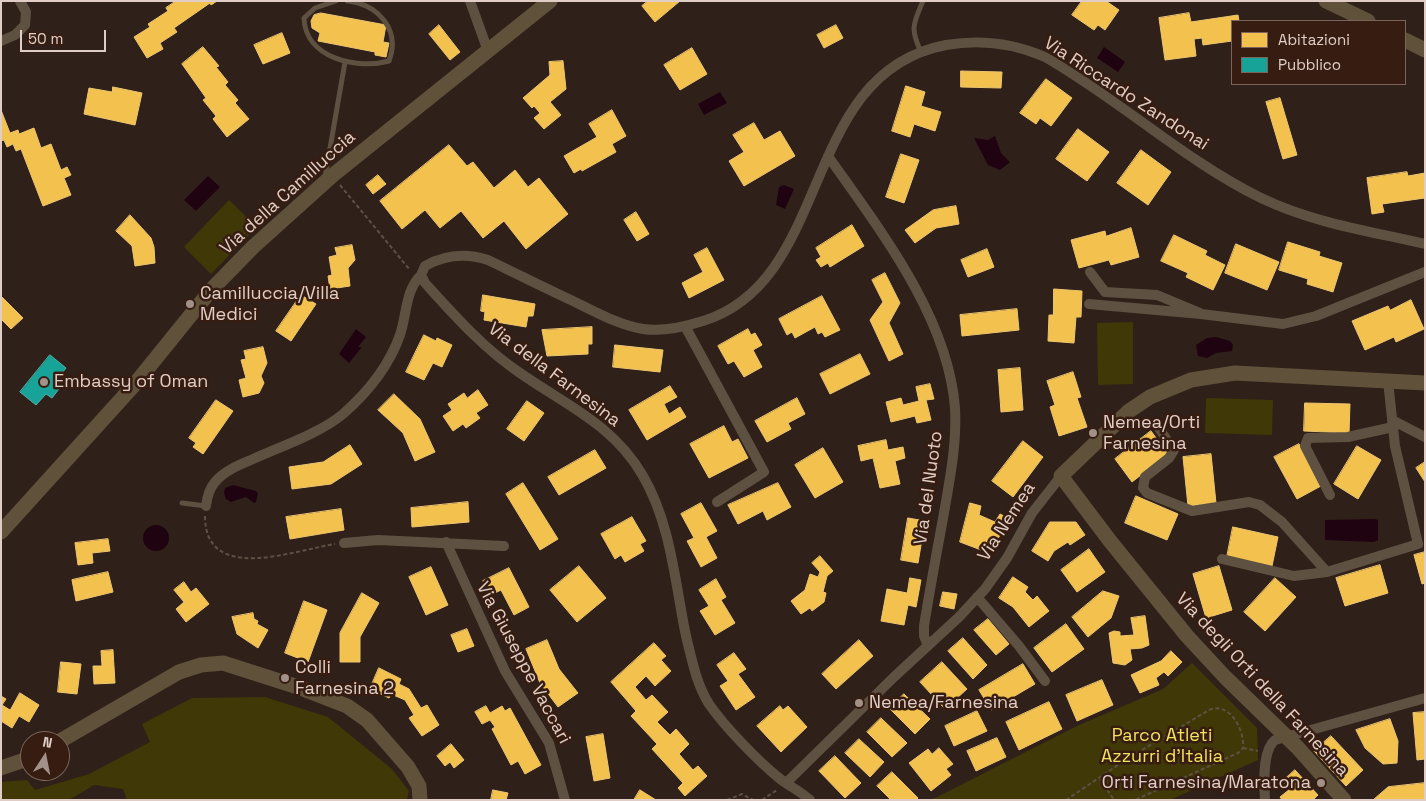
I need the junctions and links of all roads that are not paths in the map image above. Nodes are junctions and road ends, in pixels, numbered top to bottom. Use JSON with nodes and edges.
{"nodes":[{"id":1,"x":20,"y":1,"type":"edge"},
{"id":2,"x":336,"y":1,"type":"edge"},
{"id":3,"x":347,"y":1,"type":"edge"},
{"id":4,"x":470,"y":1,"type":"edge"},
{"id":5,"x":550,"y":1,"type":"edge"},
{"id":6,"x":924,"y":1,"type":"edge"},
{"id":7,"x":1326,"y":1,"type":"edge"},
{"id":8,"x":1366,"y":20,"type":"edge"},
{"id":9,"x":1406,"y":40,"type":"edge"},
{"id":10,"x":1,"y":41,"type":"edge"},
{"id":11,"x":1425,"y":50,"type":"edge"},
{"id":12,"x":488,"y":51,"type":"junction"},
{"id":13,"x":921,"y":52,"type":"junction"},
{"id":14,"x":346,"y":62,"type":"junction"},
{"id":15,"x":828,"y":156,"type":"junction"},
{"id":16,"x":329,"y":179,"type":"junction"},
{"id":17,"x":1425,"y":244,"type":"edge"},
{"id":18,"x":1090,"y":272,"type":"dead end"},
{"id":19,"x":1425,"y":272,"type":"edge"},
{"id":20,"x":422,"y":275,"type":"junction"},
{"id":21,"x":1089,"y":304,"type":"dead end"},
{"id":22,"x":1201,"y":314,"type":"junction"},
{"id":23,"x":685,"y":326,"type":"junction"},
{"id":24,"x":1388,"y":381,"type":"junction"},
{"id":25,"x":1425,"y":383,"type":"edge"},
{"id":26,"x":1156,"y":424,"type":"dead end"},
{"id":27,"x":1392,"y":424,"type":"junction"},
{"id":28,"x":1425,"y":437,"type":"edge"},
{"id":29,"x":1061,"y":476,"type":"junction"},
{"id":30,"x":1330,"y":495,"type":"dead end"},
{"id":31,"x":717,"y":502,"type":"dead end"},
{"id":32,"x":182,"y":503,"type":"dead end"},
{"id":33,"x":206,"y":506,"type":"joint"},
{"id":34,"x":1,"y":532,"type":"edge"},
{"id":35,"x":446,"y":542,"type":"junction"},
{"id":36,"x":344,"y":543,"type":"road end"},
{"id":37,"x":1422,"y":543,"type":"edge"},
{"id":38,"x":504,"y":546,"type":"dead end"},
{"id":39,"x":1222,"y":559,"type":"dead end"},
{"id":40,"x":1327,"y":572,"type":"junction"},
{"id":41,"x":977,"y":597,"type":"junction"},
{"id":42,"x":928,"y":646,"type":"junction"},
{"id":43,"x":1045,"y":681,"type":"dead end"},
{"id":44,"x":1425,"y":698,"type":"edge"},
{"id":45,"x":70,"y":735,"type":"edge"},
{"id":46,"x":1285,"y":737,"type":"junction"},
{"id":47,"x":20,"y":761,"type":"edge"},
{"id":48,"x":1,"y":768,"type":"edge"},
{"id":49,"x":786,"y":783,"type":"junction"},
{"id":50,"x":420,"y":800,"type":"edge"},
{"id":51,"x":565,"y":800,"type":"edge"},
{"id":52,"x":810,"y":800,"type":"edge"},
{"id":53,"x":1265,"y":800,"type":"edge"},
{"id":54,"x":1344,"y":800,"type":"edge"}],
"edges":[{"from":1,"to":10,"type":"street"},
{"from":2,"to":14,"type":"lane"},
{"from":3,"to":14,"type":"lane"},
{"from":4,"to":12,"type":"street"},
{"from":5,"to":12,"type":"street","name":"Via della Camilluccia"},
{"from":6,"to":13,"type":"lane"},
{"from":7,"to":8,"type":"street"},
{"from":9,"to":11,"type":"street"},
{"from":12,"to":16,"type":"street","name":"Via della Camilluccia"},
{"from":13,"to":15,"type":"street","name":"Via Riccardo Zandonai"},
{"from":13,"to":17,"type":"street","name":"Via Riccardo Zandonai"},
{"from":14,"to":16,"type":"lane"},
{"from":15,"to":23,"type":"street","name":"Via Riccardo Zandonai"},
{"from":15,"to":42,"type":"street","name":"Via del Nuoto"},
{"from":16,"to":34,"type":"street","name":"Via della Camilluccia"},
{"from":18,"to":22,"type":"street"},
{"from":19,"to":22,"type":"street"},
{"from":20,"to":23,"type":"street","name":"Via Riccardo Zandonai"},
{"from":20,"to":33,"type":"street"},
{"from":20,"to":49,"type":"street","name":"Via della Farnesina"},
{"from":21,"to":22,"type":"street"},
{"from":23,"to":31,"type":"street"},
{"from":24,"to":25,"type":"street","name":"Via Nemea"},
{"from":24,"to":27,"type":"street"},
{"from":24,"to":29,"type":"street","name":"Via Nemea"},
{"from":26,"to":40,"type":"street"},
{"from":27,"to":28,"type":"street"},
{"from":27,"to":30,"type":"street"},
{"from":27,"to":37,"type":"street"},
{"from":29,"to":41,"type":"street","name":"Via Nemea"},
{"from":29,"to":46,"type":"street","name":"Via degli Orti della Farnesina"},
{"from":32,"to":33,"type":"lane"},
{"from":35,"to":36,"type":"street"},
{"from":35,"to":38,"type":"street"},
{"from":35,"to":51,"type":"street","name":"Via Giuseppe Vaccari"},
{"from":37,"to":40,"type":"street"},
{"from":39,"to":40,"type":"street"},
{"from":41,"to":42,"type":"street","name":"Via Nemea"},
{"from":41,"to":43,"type":"street"},
{"from":42,"to":49,"type":"street","name":"Via Nemea"},
{"from":44,"to":46,"type":"street"},
{"from":45,"to":50,"type":"street"},
{"from":46,"to":53,"type":"street"},
{"from":46,"to":54,"type":"street","name":"Via degli Orti della Farnesina"},
{"from":47,"to":48,"type":"street"},
{"from":49,"to":52,"type":"street","name":"Via della Farnesina"}]}
